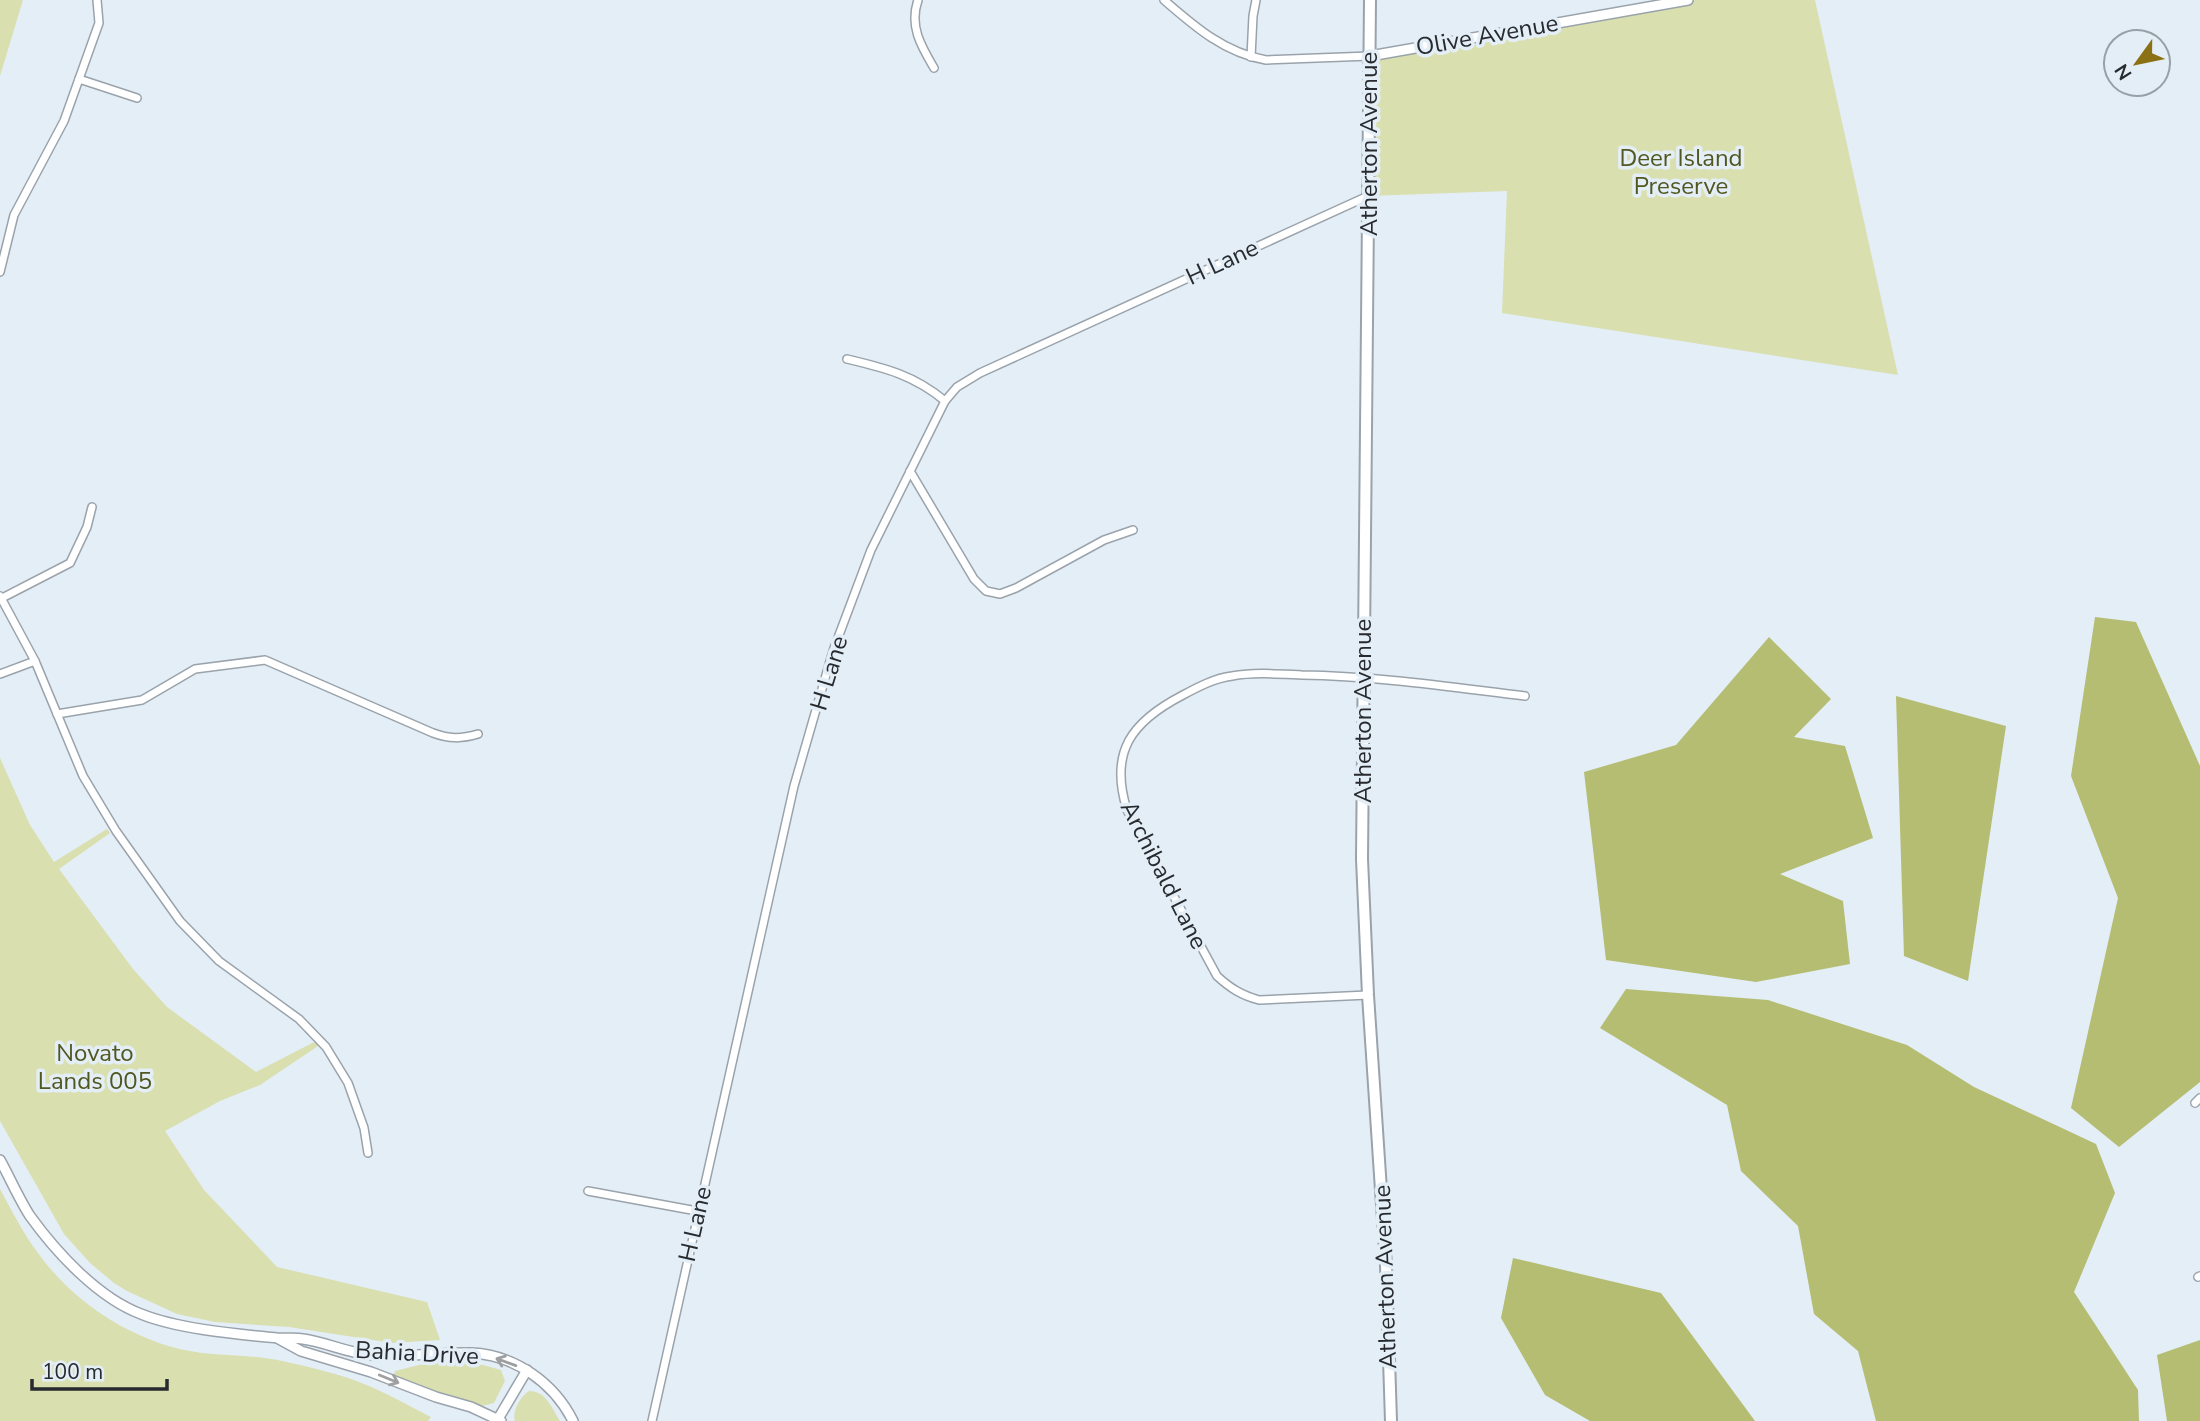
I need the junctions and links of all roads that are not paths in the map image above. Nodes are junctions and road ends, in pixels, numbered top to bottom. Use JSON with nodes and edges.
{"nodes":[{"id":1,"x":97,"y":0,"type":"edge"},
{"id":2,"x":918,"y":0,"type":"edge"},
{"id":3,"x":1164,"y":0,"type":"edge"},
{"id":4,"x":1256,"y":0,"type":"edge"},
{"id":5,"x":1370,"y":0,"type":"edge"},
{"id":6,"x":1688,"y":0,"type":"edge"},
{"id":7,"x":1370,"y":56,"type":"junction"},
{"id":8,"x":1251,"y":57,"type":"junction"},
{"id":9,"x":934,"y":68,"type":"dead end"},
{"id":10,"x":79,"y":79,"type":"junction"},
{"id":11,"x":137,"y":98,"type":"dead end"},
{"id":12,"x":1368,"y":196,"type":"junction"},
{"id":13,"x":0,"y":272,"type":"edge"},
{"id":14,"x":847,"y":359,"type":"dead end"},
{"id":15,"x":945,"y":401,"type":"junction"},
{"id":16,"x":910,"y":471,"type":"junction"},
{"id":17,"x":92,"y":507,"type":"dead end"},
{"id":18,"x":1133,"y":530,"type":"dead end"},
{"id":19,"x":1,"y":597,"type":"edge"},
{"id":20,"x":36,"y":661,"type":"junction"},
{"id":21,"x":0,"y":674,"type":"edge"},
{"id":22,"x":1363,"y":676,"type":"junction"},
{"id":23,"x":1525,"y":696,"type":"dead end"},
{"id":24,"x":57,"y":714,"type":"junction"},
{"id":25,"x":478,"y":734,"type":"dead end"},
{"id":26,"x":1368,"y":995,"type":"junction"},
{"id":27,"x":368,"y":1153,"type":"dead end"},
{"id":28,"x":0,"y":1160,"type":"edge"},
{"id":29,"x":588,"y":1191,"type":"dead end"},
{"id":30,"x":697,"y":1211,"type":"junction"},
{"id":31,"x":277,"y":1338,"type":"junction"},
{"id":32,"x":527,"y":1370,"type":"junction"},
{"id":33,"x":500,"y":1420,"type":"edge"},
{"id":34,"x":573,"y":1421,"type":"edge"},
{"id":35,"x":652,"y":1421,"type":"edge"},
{"id":36,"x":1391,"y":1421,"type":"edge"}],
"edges":[{"from":1,"to":10,"type":"street"},
{"from":2,"to":9,"type":"street"},
{"from":3,"to":8,"type":"street"},
{"from":4,"to":8,"type":"street"},
{"from":5,"to":7,"type":"main road","name":"Atherton Avenue"},
{"from":6,"to":7,"type":"street","name":"Olive Avenue"},
{"from":7,"to":8,"type":"street"},
{"from":7,"to":12,"type":"main road","name":"Atherton Avenue"},
{"from":10,"to":11,"type":"street"},
{"from":10,"to":13,"type":"street"},
{"from":12,"to":15,"type":"street","name":"H Lane"},
{"from":12,"to":22,"type":"main road","name":"Atherton Avenue"},
{"from":14,"to":15,"type":"street"},
{"from":15,"to":16,"type":"street","name":"H Lane"},
{"from":16,"to":18,"type":"street"},
{"from":16,"to":30,"type":"street","name":"H Lane"},
{"from":17,"to":19,"type":"street"},
{"from":19,"to":20,"type":"street"},
{"from":20,"to":21,"type":"street"},
{"from":20,"to":24,"type":"street"},
{"from":22,"to":23,"type":"street","name":"Archibald Lane"},
{"from":22,"to":26,"type":"main road","name":"Atherton Avenue"},
{"from":22,"to":26,"type":"street","name":"Archibald Lane"},
{"from":24,"to":25,"type":"street"},
{"from":24,"to":27,"type":"street"},
{"from":26,"to":36,"type":"main road","name":"Atherton Avenue"},
{"from":28,"to":31,"type":"street","name":"Bahia Drive"},
{"from":29,"to":30,"type":"street"},
{"from":30,"to":35,"type":"street","name":"H Lane"},
{"from":32,"to":31,"type":"street","name":"Bahia Drive","one_way":true},
{"from":31,"to":33,"type":"street","name":"Bahia Drive","one_way":true},
{"from":32,"to":33,"type":"street"},
{"from":32,"to":34,"type":"street","name":"Bahia Drive"}]}
